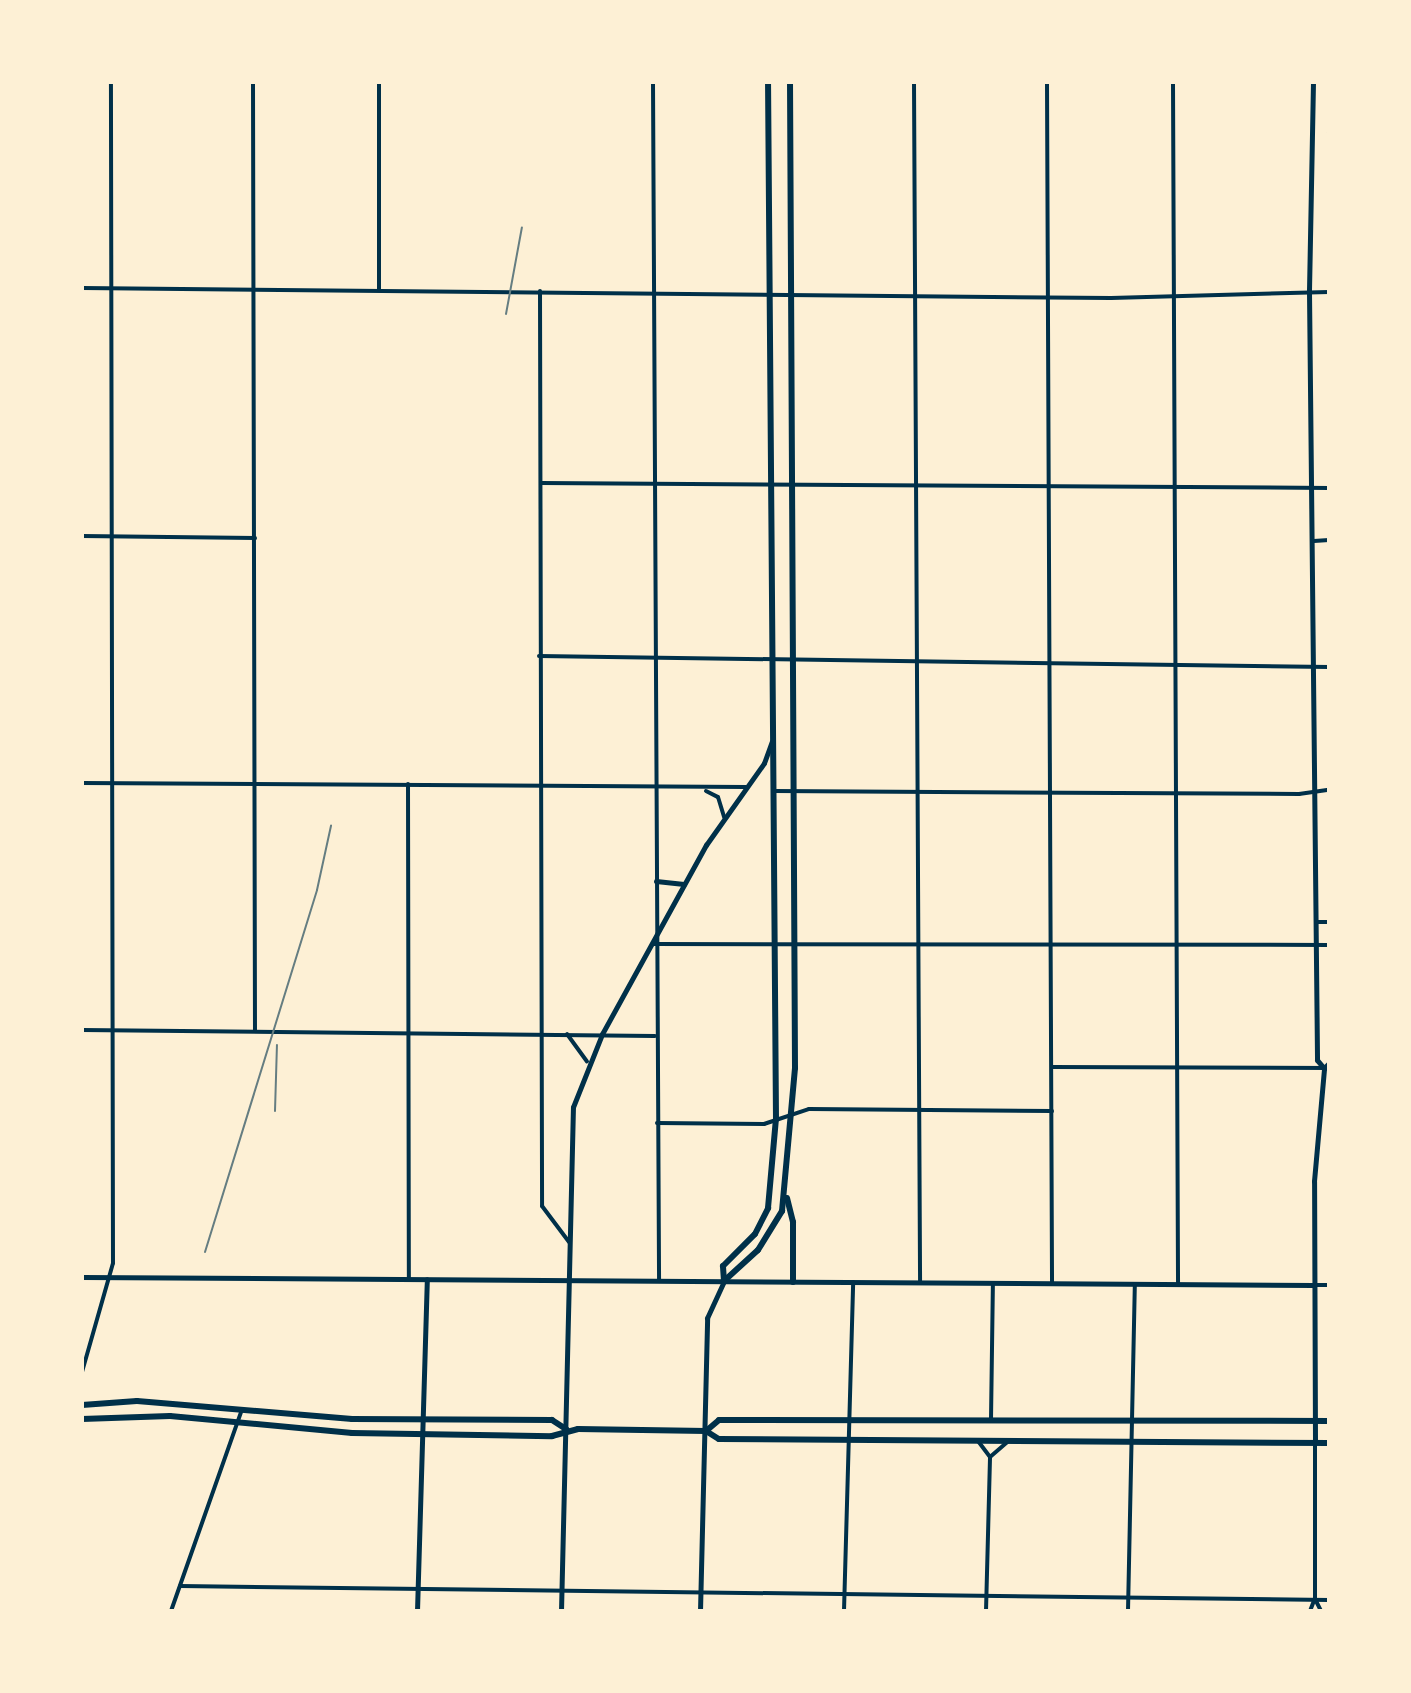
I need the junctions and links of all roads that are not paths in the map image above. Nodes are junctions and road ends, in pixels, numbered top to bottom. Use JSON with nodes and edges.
{"nodes":[{"id":1,"x":111,"y":82,"type":"edge"},
{"id":2,"x":253,"y":82,"type":"edge"},
{"id":3,"x":379,"y":82,"type":"edge"},
{"id":4,"x":653,"y":82,"type":"edge"},
{"id":5,"x":768,"y":82,"type":"edge"},
{"id":6,"x":790,"y":82,"type":"edge"},
{"id":7,"x":914,"y":82,"type":"edge"},
{"id":8,"x":1047,"y":82,"type":"edge"},
{"id":9,"x":1173,"y":82,"type":"edge"},
{"id":10,"x":1313,"y":82,"type":"edge"},
{"id":11,"x":1329,"y":132,"type":"edge"},
{"id":12,"x":82,"y":288,"type":"edge"},
{"id":13,"x":112,"y":288,"type":"junction"},
{"id":14,"x":254,"y":289,"type":"junction"},
{"id":15,"x":379,"y":289,"type":"junction"},
{"id":16,"x":540,"y":291,"type":"junction"},
{"id":17,"x":1309,"y":292,"type":"junction"},
{"id":18,"x":1327,"y":292,"type":"edge"},
{"id":19,"x":653,"y":294,"type":"junction"},
{"id":20,"x":769,"y":294,"type":"junction"},
{"id":21,"x":791,"y":295,"type":"junction"},
{"id":22,"x":915,"y":297,"type":"junction"},
{"id":23,"x":1049,"y":297,"type":"junction"},
{"id":24,"x":1173,"y":298,"type":"junction"},
{"id":25,"x":1329,"y":394,"type":"edge"},
{"id":26,"x":541,"y":483,"type":"junction"},
{"id":27,"x":657,"y":485,"type":"junction"},
{"id":28,"x":770,"y":485,"type":"junction"},
{"id":29,"x":792,"y":485,"type":"junction"},
{"id":30,"x":916,"y":486,"type":"junction"},
{"id":31,"x":1049,"y":487,"type":"junction"},
{"id":32,"x":1313,"y":488,"type":"junction"},
{"id":33,"x":1329,"y":488,"type":"edge"},
{"id":34,"x":1175,"y":489,"type":"junction"},
{"id":35,"x":82,"y":536,"type":"edge"},
{"id":36,"x":112,"y":536,"type":"junction"},
{"id":37,"x":255,"y":538,"type":"junction"},
{"id":38,"x":1329,"y":540,"type":"edge"},
{"id":39,"x":1314,"y":541,"type":"junction"},
{"id":40,"x":539,"y":656,"type":"junction"},
{"id":41,"x":655,"y":656,"type":"junction"},
{"id":42,"x":773,"y":658,"type":"junction"},
{"id":43,"x":793,"y":660,"type":"junction"},
{"id":44,"x":917,"y":662,"type":"junction"},
{"id":45,"x":1049,"y":662,"type":"junction"},
{"id":46,"x":1176,"y":663,"type":"junction"},
{"id":47,"x":1314,"y":666,"type":"junction"},
{"id":48,"x":1329,"y":667,"type":"edge"},
{"id":49,"x":773,"y":736,"type":"junction"},
{"id":50,"x":82,"y":783,"type":"edge"},
{"id":51,"x":113,"y":784,"type":"junction"},
{"id":52,"x":255,"y":784,"type":"junction"},
{"id":53,"x":408,"y":784,"type":"junction"},
{"id":54,"x":540,"y":785,"type":"junction"},
{"id":55,"x":746,"y":787,"type":"junction"},
{"id":56,"x":655,"y":789,"type":"junction"},
{"id":57,"x":700,"y":790,"type":"junction"},
{"id":58,"x":793,"y":790,"type":"junction"},
{"id":59,"x":916,"y":790,"type":"junction"},
{"id":60,"x":1329,"y":790,"type":"edge"},
{"id":61,"x":774,"y":791,"type":"junction"},
{"id":62,"x":1050,"y":791,"type":"junction"},
{"id":63,"x":1176,"y":792,"type":"junction"},
{"id":64,"x":1315,"y":792,"type":"junction"},
{"id":65,"x":724,"y":817,"type":"junction"},
{"id":66,"x":656,"y":881,"type":"junction"},
{"id":67,"x":685,"y":883,"type":"junction"},
{"id":68,"x":1316,"y":922,"type":"junction"},
{"id":69,"x":1329,"y":922,"type":"edge"},
{"id":70,"x":794,"y":941,"type":"junction"},
{"id":71,"x":917,"y":941,"type":"junction"},
{"id":72,"x":775,"y":942,"type":"junction"},
{"id":73,"x":654,"y":944,"type":"junction"},
{"id":74,"x":1050,"y":944,"type":"junction"},
{"id":75,"x":1176,"y":944,"type":"junction"},
{"id":76,"x":1316,"y":945,"type":"junction"},
{"id":77,"x":1329,"y":945,"type":"edge"},
{"id":78,"x":82,"y":1030,"type":"edge"},
{"id":79,"x":113,"y":1030,"type":"junction"},
{"id":80,"x":255,"y":1031,"type":"junction"},
{"id":81,"x":409,"y":1032,"type":"junction"},
{"id":82,"x":542,"y":1033,"type":"junction"},
{"id":83,"x":565,"y":1033,"type":"junction"},
{"id":84,"x":602,"y":1034,"type":"junction"},
{"id":85,"x":656,"y":1036,"type":"junction"},
{"id":86,"x":587,"y":1062,"type":"junction"},
{"id":87,"x":1052,"y":1067,"type":"junction"},
{"id":88,"x":1327,"y":1067,"type":"edge"},
{"id":89,"x":1177,"y":1068,"type":"junction"},
{"id":90,"x":919,"y":1110,"type":"junction"},
{"id":91,"x":1052,"y":1111,"type":"junction"},
{"id":92,"x":792,"y":1113,"type":"junction"},
{"id":93,"x":776,"y":1119,"type":"junction"},
{"id":94,"x":657,"y":1123,"type":"junction"},
{"id":95,"x":786,"y":1194,"type":"junction"},
{"id":96,"x":569,"y":1242,"type":"junction"},
{"id":97,"x":82,"y":1277,"type":"edge"},
{"id":98,"x":110,"y":1277,"type":"junction"},
{"id":99,"x":409,"y":1279,"type":"junction"},
{"id":100,"x":427,"y":1279,"type":"junction"},
{"id":101,"x":569,"y":1281,"type":"junction"},
{"id":102,"x":659,"y":1281,"type":"junction"},
{"id":103,"x":724,"y":1281,"type":"junction"},
{"id":104,"x":793,"y":1282,"type":"junction"},
{"id":105,"x":853,"y":1282,"type":"junction"},
{"id":106,"x":920,"y":1283,"type":"junction"},
{"id":107,"x":993,"y":1283,"type":"junction"},
{"id":108,"x":1052,"y":1283,"type":"junction"},
{"id":109,"x":1135,"y":1284,"type":"junction"},
{"id":110,"x":1178,"y":1285,"type":"junction"},
{"id":111,"x":1313,"y":1285,"type":"junction"},
{"id":112,"x":1329,"y":1285,"type":"edge"},
{"id":113,"x":82,"y":1372,"type":"edge"},
{"id":114,"x":82,"y":1405,"type":"edge"},
{"id":115,"x":242,"y":1409,"type":"junction"},
{"id":116,"x":82,"y":1419,"type":"edge"},
{"id":117,"x":423,"y":1420,"type":"junction"},
{"id":118,"x":1314,"y":1421,"type":"junction"},
{"id":119,"x":1329,"y":1421,"type":"edge"},
{"id":120,"x":849,"y":1422,"type":"junction"},
{"id":121,"x":991,"y":1422,"type":"junction"},
{"id":122,"x":237,"y":1423,"type":"junction"},
{"id":123,"x":1133,"y":1423,"type":"junction"},
{"id":124,"x":566,"y":1429,"type":"junction"},
{"id":125,"x":706,"y":1431,"type":"junction"},
{"id":126,"x":422,"y":1434,"type":"junction"},
{"id":127,"x":849,"y":1440,"type":"junction"},
{"id":128,"x":978,"y":1441,"type":"junction"},
{"id":129,"x":1008,"y":1442,"type":"junction"},
{"id":130,"x":1132,"y":1442,"type":"junction"},
{"id":131,"x":1315,"y":1443,"type":"junction"},
{"id":132,"x":1329,"y":1443,"type":"edge"},
{"id":133,"x":990,"y":1457,"type":"junction"},
{"id":134,"x":180,"y":1586,"type":"junction"},
{"id":135,"x":418,"y":1591,"type":"junction"},
{"id":136,"x":561,"y":1592,"type":"junction"},
{"id":137,"x":700,"y":1592,"type":"junction"},
{"id":138,"x":844,"y":1594,"type":"junction"},
{"id":139,"x":986,"y":1594,"type":"junction"},
{"id":140,"x":1128,"y":1594,"type":"junction"},
{"id":141,"x":1315,"y":1598,"type":"junction"},
{"id":142,"x":1329,"y":1600,"type":"edge"},
{"id":143,"x":171,"y":1611,"type":"edge"},
{"id":144,"x":417,"y":1611,"type":"edge"},
{"id":145,"x":561,"y":1611,"type":"edge"},
{"id":146,"x":700,"y":1611,"type":"edge"},
{"id":147,"x":844,"y":1611,"type":"edge"},
{"id":148,"x":986,"y":1611,"type":"edge"},
{"id":149,"x":1128,"y":1611,"type":"edge"},
{"id":150,"x":1310,"y":1611,"type":"edge"},
{"id":151,"x":1321,"y":1611,"type":"edge"}],
"edges":[{"from":1,"to":13,"type":"street"},
{"from":2,"to":14,"type":"street"},
{"from":3,"to":15,"type":"street"},
{"from":4,"to":19,"type":"street"},
{"from":5,"to":20,"type":"main road"},
{"from":6,"to":21,"type":"main road"},
{"from":7,"to":22,"type":"street"},
{"from":8,"to":23,"type":"street"},
{"from":9,"to":24,"type":"street"},
{"from":10,"to":17,"type":"main road"},
{"from":11,"to":18,"type":"main road"},
{"from":12,"to":13,"type":"street"},
{"from":13,"to":14,"type":"street"},
{"from":13,"to":36,"type":"street"},
{"from":14,"to":15,"type":"street"},
{"from":14,"to":37,"type":"street"},
{"from":15,"to":16,"type":"street"},
{"from":16,"to":19,"type":"street"},
{"from":16,"to":26,"type":"street"},
{"from":17,"to":18,"type":"street"},
{"from":17,"to":24,"type":"street"},
{"from":17,"to":32,"type":"main road"},
{"from":18,"to":25,"type":"main road"},
{"from":19,"to":20,"type":"street"},
{"from":19,"to":27,"type":"street"},
{"from":20,"to":21,"type":"street"},
{"from":20,"to":28,"type":"main road"},
{"from":21,"to":22,"type":"street"},
{"from":21,"to":29,"type":"main road"},
{"from":22,"to":23,"type":"street"},
{"from":22,"to":30,"type":"street"},
{"from":23,"to":24,"type":"street"},
{"from":23,"to":31,"type":"street"},
{"from":24,"to":34,"type":"street"},
{"from":26,"to":27,"type":"street"},
{"from":26,"to":40,"type":"street"},
{"from":27,"to":28,"type":"street"},
{"from":27,"to":41,"type":"street"},
{"from":28,"to":29,"type":"street"},
{"from":28,"to":42,"type":"main road"},
{"from":29,"to":30,"type":"street"},
{"from":29,"to":43,"type":"main road"},
{"from":30,"to":31,"type":"street"},
{"from":30,"to":44,"type":"street"},
{"from":31,"to":34,"type":"street"},
{"from":31,"to":45,"type":"street"},
{"from":32,"to":33,"type":"street"},
{"from":32,"to":34,"type":"street"},
{"from":32,"to":39,"type":"main road"},
{"from":34,"to":46,"type":"street"},
{"from":35,"to":36,"type":"street"},
{"from":36,"to":37,"type":"street"},
{"from":36,"to":51,"type":"street"},
{"from":37,"to":52,"type":"street"},
{"from":38,"to":39,"type":"street"},
{"from":39,"to":47,"type":"main road"},
{"from":40,"to":41,"type":"street"},
{"from":40,"to":54,"type":"street"},
{"from":41,"to":42,"type":"street"},
{"from":41,"to":56,"type":"street"},
{"from":42,"to":43,"type":"street"},
{"from":42,"to":49,"type":"main road"},
{"from":43,"to":44,"type":"street"},
{"from":43,"to":58,"type":"main road"},
{"from":44,"to":45,"type":"street"},
{"from":44,"to":59,"type":"street"},
{"from":45,"to":46,"type":"street"},
{"from":45,"to":62,"type":"street"},
{"from":46,"to":47,"type":"street"},
{"from":46,"to":63,"type":"street"},
{"from":47,"to":48,"type":"street"},
{"from":47,"to":64,"type":"main road"},
{"from":49,"to":55,"type":"main road"},
{"from":49,"to":61,"type":"main road"},
{"from":50,"to":51,"type":"street"},
{"from":51,"to":52,"type":"street"},
{"from":51,"to":79,"type":"street"},
{"from":52,"to":53,"type":"street"},
{"from":52,"to":80,"type":"street"},
{"from":53,"to":54,"type":"street"},
{"from":53,"to":81,"type":"street"},
{"from":54,"to":56,"type":"street"},
{"from":54,"to":82,"type":"street"},
{"from":55,"to":57,"type":"street"},
{"from":55,"to":65,"type":"main road"},
{"from":56,"to":57,"type":"street"},
{"from":56,"to":66,"type":"street"},
{"from":57,"to":65,"type":"street"},
{"from":58,"to":59,"type":"street"},
{"from":58,"to":61,"type":"street"},
{"from":58,"to":70,"type":"main road"},
{"from":59,"to":62,"type":"street"},
{"from":59,"to":71,"type":"street"},
{"from":60,"to":64,"type":"street"},
{"from":61,"to":72,"type":"main road"},
{"from":62,"to":63,"type":"street"},
{"from":62,"to":74,"type":"street"},
{"from":63,"to":64,"type":"street"},
{"from":63,"to":75,"type":"street"},
{"from":64,"to":68,"type":"main road"},
{"from":65,"to":67,"type":"main road"},
{"from":66,"to":67,"type":"main road"},
{"from":66,"to":73,"type":"street"},
{"from":67,"to":73,"type":"main road"},
{"from":68,"to":69,"type":"street"},
{"from":68,"to":76,"type":"main road"},
{"from":70,"to":71,"type":"street"},
{"from":70,"to":72,"type":"street"},
{"from":70,"to":92,"type":"main road"},
{"from":71,"to":74,"type":"street"},
{"from":71,"to":90,"type":"street"},
{"from":72,"to":73,"type":"street"},
{"from":72,"to":93,"type":"main road"},
{"from":73,"to":84,"type":"main road"},
{"from":73,"to":85,"type":"street"},
{"from":74,"to":75,"type":"street"},
{"from":74,"to":87,"type":"street"},
{"from":75,"to":76,"type":"street"},
{"from":75,"to":89,"type":"street"},
{"from":76,"to":77,"type":"street"},
{"from":76,"to":88,"type":"main road"},
{"from":78,"to":79,"type":"street"},
{"from":79,"to":80,"type":"street"},
{"from":79,"to":98,"type":"street"},
{"from":80,"to":81,"type":"street"},
{"from":81,"to":82,"type":"street"},
{"from":81,"to":99,"type":"street"},
{"from":82,"to":83,"type":"street"},
{"from":82,"to":96,"type":"street"},
{"from":83,"to":84,"type":"street"},
{"from":83,"to":86,"type":"street"},
{"from":84,"to":85,"type":"street"},
{"from":84,"to":86,"type":"main road"},
{"from":85,"to":94,"type":"street"},
{"from":86,"to":96,"type":"main road"},
{"from":87,"to":89,"type":"street"},
{"from":87,"to":91,"type":"street"},
{"from":88,"to":89,"type":"street"},
{"from":88,"to":111,"type":"main road"},
{"from":89,"to":110,"type":"street"},
{"from":90,"to":91,"type":"street"},
{"from":90,"to":92,"type":"street"},
{"from":90,"to":106,"type":"street"},
{"from":91,"to":108,"type":"street"},
{"from":92,"to":93,"type":"street"},
{"from":92,"to":95,"type":"main road"},
{"from":93,"to":94,"type":"street"},
{"from":93,"to":103,"type":"main road"},
{"from":94,"to":102,"type":"street"},
{"from":95,"to":103,"type":"main road"},
{"from":95,"to":104,"type":"main road"},
{"from":96,"to":101,"type":"main road"},
{"from":97,"to":98,"type":"main road"},
{"from":98,"to":99,"type":"main road"},
{"from":98,"to":113,"type":"street"},
{"from":99,"to":100,"type":"main road"},
{"from":100,"to":101,"type":"main road"},
{"from":100,"to":117,"type":"main road"},
{"from":101,"to":102,"type":"main road"},
{"from":101,"to":124,"type":"main road"},
{"from":102,"to":103,"type":"main road"},
{"from":103,"to":104,"type":"main road"},
{"from":103,"to":125,"type":"main road"},
{"from":104,"to":105,"type":"main road"},
{"from":105,"to":106,"type":"main road"},
{"from":105,"to":120,"type":"street"},
{"from":106,"to":107,"type":"main road"},
{"from":107,"to":108,"type":"main road"},
{"from":107,"to":121,"type":"street"},
{"from":108,"to":109,"type":"main road"},
{"from":109,"to":110,"type":"main road"},
{"from":109,"to":123,"type":"street"},
{"from":110,"to":111,"type":"main road"},
{"from":111,"to":112,"type":"street"},
{"from":111,"to":118,"type":"main road"},
{"from":114,"to":115,"type":"main road"},
{"from":115,"to":117,"type":"main road"},
{"from":115,"to":122,"type":"street"},
{"from":116,"to":122,"type":"main road"},
{"from":117,"to":124,"type":"main road"},
{"from":117,"to":126,"type":"main road"},
{"from":118,"to":119,"type":"main road"},
{"from":118,"to":123,"type":"main road"},
{"from":118,"to":131,"type":"main road"},
{"from":120,"to":121,"type":"main road"},
{"from":120,"to":125,"type":"main road"},
{"from":120,"to":127,"type":"street"},
{"from":121,"to":123,"type":"main road"},
{"from":122,"to":126,"type":"main road"},
{"from":122,"to":134,"type":"street"},
{"from":123,"to":130,"type":"street"},
{"from":124,"to":125,"type":"main road"},
{"from":124,"to":126,"type":"main road"},
{"from":124,"to":136,"type":"main road"},
{"from":125,"to":127,"type":"main road"},
{"from":125,"to":137,"type":"main road"},
{"from":126,"to":135,"type":"main road"},
{"from":127,"to":128,"type":"main road"},
{"from":127,"to":138,"type":"street"},
{"from":128,"to":129,"type":"main road"},
{"from":128,"to":133,"type":"street"},
{"from":129,"to":130,"type":"main road"},
{"from":129,"to":133,"type":"street"},
{"from":130,"to":131,"type":"main road"},
{"from":130,"to":140,"type":"street"},
{"from":131,"to":132,"type":"main road"},
{"from":131,"to":141,"type":"street"},
{"from":133,"to":139,"type":"street"},
{"from":134,"to":135,"type":"street"},
{"from":134,"to":143,"type":"street"},
{"from":135,"to":136,"type":"street"},
{"from":135,"to":144,"type":"main road"},
{"from":136,"to":137,"type":"street"},
{"from":136,"to":145,"type":"main road"},
{"from":137,"to":138,"type":"street"},
{"from":137,"to":146,"type":"main road"},
{"from":138,"to":139,"type":"street"},
{"from":138,"to":147,"type":"street"},
{"from":139,"to":140,"type":"street"},
{"from":139,"to":148,"type":"street"},
{"from":140,"to":141,"type":"street"},
{"from":140,"to":149,"type":"street"},
{"from":141,"to":142,"type":"street"},
{"from":141,"to":150,"type":"street"},
{"from":141,"to":151,"type":"street"}]}
